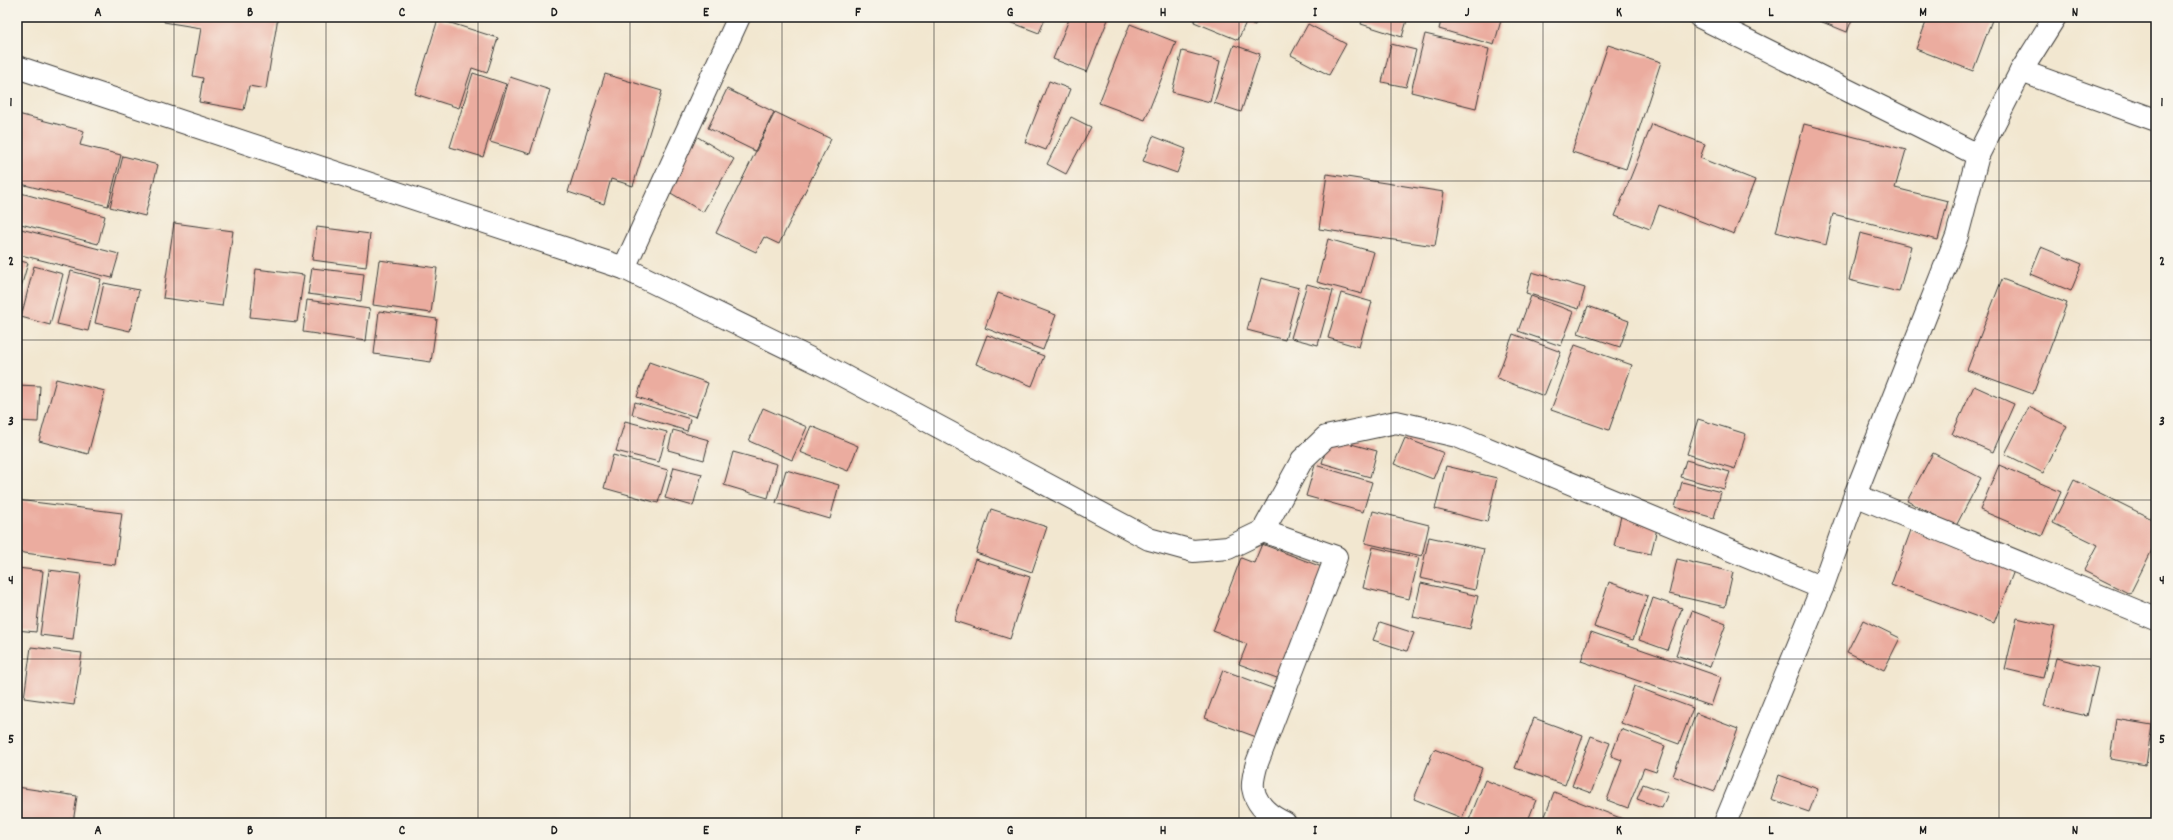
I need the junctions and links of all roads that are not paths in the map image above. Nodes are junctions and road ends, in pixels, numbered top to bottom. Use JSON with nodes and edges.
{"nodes":[{"id":1,"x":739,"y":17,"type":"edge"},
{"id":2,"x":1700,"y":17,"type":"edge"},
{"id":3,"x":2055,"y":17,"type":"edge"},
{"id":4,"x":17,"y":67,"type":"edge"},
{"id":5,"x":2021,"y":71,"type":"junction"},
{"id":6,"x":2156,"y":120,"type":"edge"},
{"id":7,"x":1978,"y":156,"type":"junction"},
{"id":8,"x":624,"y":268,"type":"junction"},
{"id":9,"x":1855,"y":495,"type":"junction"},
{"id":10,"x":1263,"y":531,"type":"junction"},
{"id":11,"x":1822,"y":588,"type":"junction"},
{"id":12,"x":2156,"y":619,"type":"edge"},
{"id":13,"x":1285,"y":823,"type":"edge"},
{"id":14,"x":1725,"y":823,"type":"edge"}],
"edges":[{"from":1,"to":8,"type":"street"},
{"from":2,"to":7,"type":"street"},
{"from":3,"to":5,"type":"street"},
{"from":4,"to":8,"type":"street"},
{"from":5,"to":6,"type":"street"},
{"from":5,"to":7,"type":"street"},
{"from":7,"to":9,"type":"street"},
{"from":8,"to":10,"type":"street"},
{"from":9,"to":11,"type":"street"},
{"from":9,"to":12,"type":"street"},
{"from":10,"to":11,"type":"street"},
{"from":10,"to":13,"type":"street"},
{"from":11,"to":14,"type":"street"}]}
